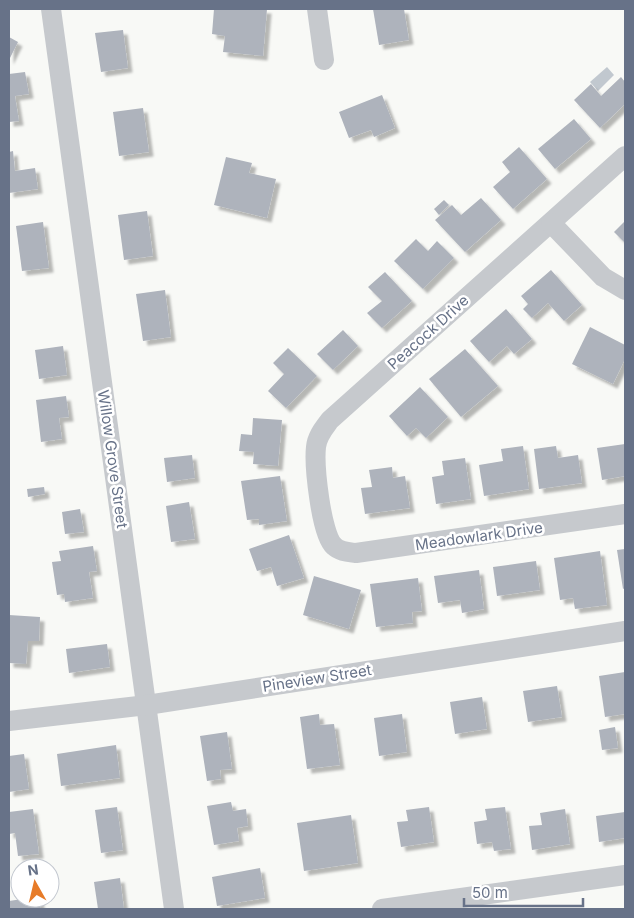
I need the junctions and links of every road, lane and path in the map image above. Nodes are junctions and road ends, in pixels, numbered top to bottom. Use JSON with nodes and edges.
{"nodes":[{"id":1,"x":51,"y":9,"type":"edge"},
{"id":2,"x":317,"y":9,"type":"edge"},
{"id":3,"x":324,"y":60,"type":"dead end"},
{"id":4,"x":625,"y":156,"type":"edge"},
{"id":5,"x":550,"y":223,"type":"junction"},
{"id":6,"x":625,"y":290,"type":"edge"},
{"id":7,"x":625,"y":514,"type":"edge"},
{"id":8,"x":333,"y":546,"type":"joint"},
{"id":9,"x":625,"y":631,"type":"edge"},
{"id":10,"x":147,"y":705,"type":"junction"},
{"id":11,"x":9,"y":721,"type":"edge"},
{"id":12,"x":625,"y":875,"type":"edge"},
{"id":13,"x":174,"y":909,"type":"edge"},
{"id":14,"x":382,"y":909,"type":"edge"}],
"edges":[{"from":1,"to":10,"type":"street","name":"Willow Grove Street"},
{"from":2,"to":3,"type":"street"},
{"from":4,"to":5,"type":"street","name":"Peacock Drive"},
{"from":5,"to":6,"type":"street"},
{"from":5,"to":8,"type":"street","name":"Peacock Drive"},
{"from":7,"to":8,"type":"street","name":"Meadowlark Drive"},
{"from":9,"to":10,"type":"street","name":"Pineview Street"},
{"from":10,"to":11,"type":"street","name":"Pineview Street"},
{"from":10,"to":13,"type":"street","name":"Willow Grove Street"},
{"from":12,"to":14,"type":"street"}]}
